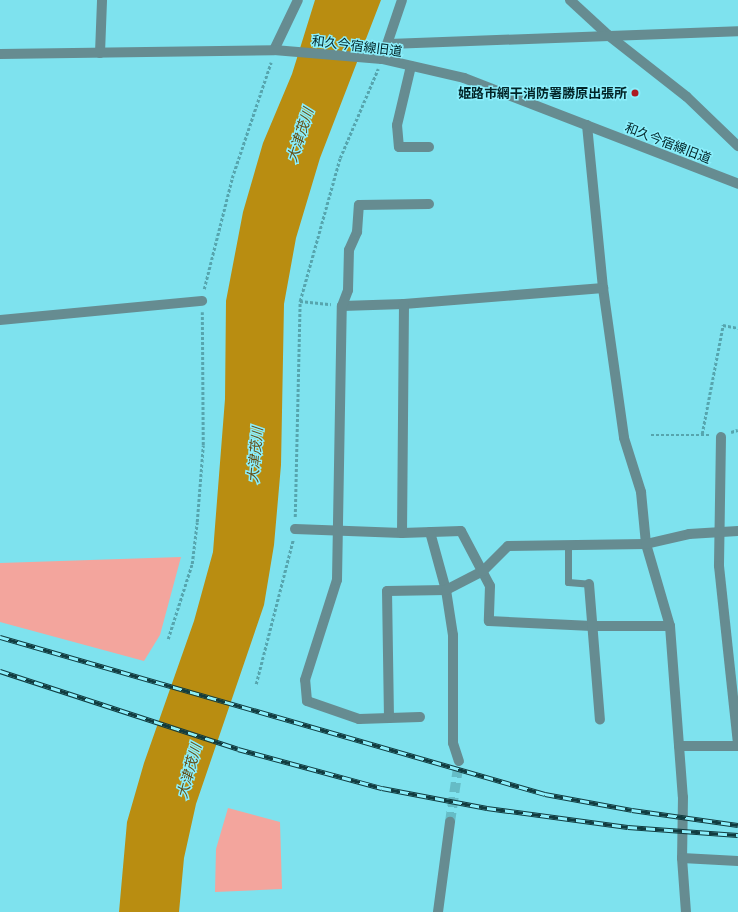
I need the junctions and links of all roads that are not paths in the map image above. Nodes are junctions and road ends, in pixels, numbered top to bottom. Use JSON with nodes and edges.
{"nodes":[{"id":1,"x":102,"y":0,"type":"edge"},
{"id":2,"x":298,"y":0,"type":"edge"},
{"id":3,"x":402,"y":0,"type":"edge"},
{"id":4,"x":570,"y":0,"type":"edge"},
{"id":5,"x":738,"y":31,"type":"edge"},
{"id":6,"x":608,"y":35,"type":"junction"},
{"id":7,"x":389,"y":44,"type":"junction"},
{"id":8,"x":274,"y":50,"type":"junction"},
{"id":9,"x":100,"y":53,"type":"junction"},
{"id":10,"x":0,"y":54,"type":"edge"},
{"id":11,"x":382,"y":59,"type":"junction"},
{"id":12,"x":411,"y":66,"type":"junction"},
{"id":13,"x":587,"y":125,"type":"junction"},
{"id":14,"x":738,"y":146,"type":"edge"},
{"id":15,"x":429,"y":147,"type":"dead end"},
{"id":16,"x":738,"y":184,"type":"edge"},
{"id":17,"x":429,"y":204,"type":"dead end"},
{"id":18,"x":603,"y":288,"type":"junction"},
{"id":19,"x":202,"y":301,"type":"road end"},
{"id":20,"x":404,"y":304,"type":"junction"},
{"id":21,"x":342,"y":306,"type":"junction"},
{"id":22,"x":0,"y":320,"type":"edge"},
{"id":23,"x":721,"y":437,"type":"road end"},
{"id":24,"x":295,"y":529,"type":"road end"},
{"id":25,"x":336,"y":529,"type":"junction"},
{"id":26,"x":738,"y":531,"type":"edge"},
{"id":27,"x":430,"y":532,"type":"junction"},
{"id":28,"x":718,"y":532,"type":"junction"},
{"id":29,"x":402,"y":533,"type":"junction"},
{"id":30,"x":646,"y":544,"type":"junction"},
{"id":31,"x":568,"y":545,"type":"junction"},
{"id":32,"x":483,"y":572,"type":"junction"},
{"id":33,"x":589,"y":584,"type":"joint"},
{"id":34,"x":446,"y":590,"type":"junction"},
{"id":35,"x":592,"y":626,"type":"junction"},
{"id":36,"x":670,"y":626,"type":"junction"},
{"id":37,"x":420,"y":717,"type":"dead end"},
{"id":38,"x":389,"y":718,"type":"junction"},
{"id":39,"x":600,"y":720,"type":"dead end"},
{"id":40,"x":738,"y":745,"type":"edge"},
{"id":41,"x":679,"y":746,"type":"junction"},
{"id":42,"x":459,"y":761,"type":"tunnel mouth"},
{"id":43,"x":450,"y":822,"type":"tunnel mouth"},
{"id":44,"x":682,"y":858,"type":"junction"},
{"id":45,"x":738,"y":862,"type":"edge"},
{"id":46,"x":438,"y":912,"type":"edge"},
{"id":47,"x":686,"y":912,"type":"edge"}],
"edges":[{"from":1,"to":9,"type":"street"},
{"from":2,"to":8,"type":"street"},
{"from":3,"to":7,"type":"street"},
{"from":4,"to":6,"type":"street"},
{"from":5,"to":6,"type":"street"},
{"from":6,"to":7,"type":"street"},
{"from":6,"to":14,"type":"street"},
{"from":7,"to":11,"type":"street"},
{"from":8,"to":9,"type":"street","name":"和久今宿線旧道"},
{"from":8,"to":11,"type":"street","name":"和久今宿線旧道"},
{"from":9,"to":10,"type":"street","name":"和久今宿線旧道"},
{"from":11,"to":12,"type":"street","name":"和久今宿線旧道"},
{"from":12,"to":13,"type":"street","name":"和久今宿線旧道"},
{"from":12,"to":15,"type":"street"},
{"from":13,"to":16,"type":"street","name":"和久今宿線旧道"},
{"from":13,"to":18,"type":"street"},
{"from":17,"to":21,"type":"street"},
{"from":18,"to":20,"type":"street"},
{"from":18,"to":30,"type":"street"},
{"from":19,"to":22,"type":"street"},
{"from":20,"to":21,"type":"street"},
{"from":20,"to":29,"type":"street"},
{"from":21,"to":25,"type":"street"},
{"from":23,"to":28,"type":"street"},
{"from":24,"to":25,"type":"street"},
{"from":25,"to":29,"type":"street"},
{"from":25,"to":38,"type":"street"},
{"from":26,"to":28,"type":"street"},
{"from":27,"to":29,"type":"street"},
{"from":27,"to":32,"type":"street"},
{"from":27,"to":34,"type":"street"},
{"from":28,"to":30,"type":"street"},
{"from":28,"to":40,"type":"street"},
{"from":30,"to":31,"type":"street"},
{"from":30,"to":36,"type":"street"},
{"from":31,"to":32,"type":"street"},
{"from":31,"to":33,"type":"lane"},
{"from":32,"to":34,"type":"street"},
{"from":32,"to":35,"type":"street"},
{"from":33,"to":35,"type":"street"},
{"from":34,"to":38,"type":"street"},
{"from":34,"to":42,"type":"street"},
{"from":35,"to":36,"type":"street"},
{"from":35,"to":39,"type":"street"},
{"from":36,"to":41,"type":"street"},
{"from":37,"to":38,"type":"street"},
{"from":40,"to":41,"type":"street"},
{"from":41,"to":44,"type":"street"},
{"from":43,"to":46,"type":"street"},
{"from":44,"to":45,"type":"street"},
{"from":44,"to":47,"type":"street"}]}
